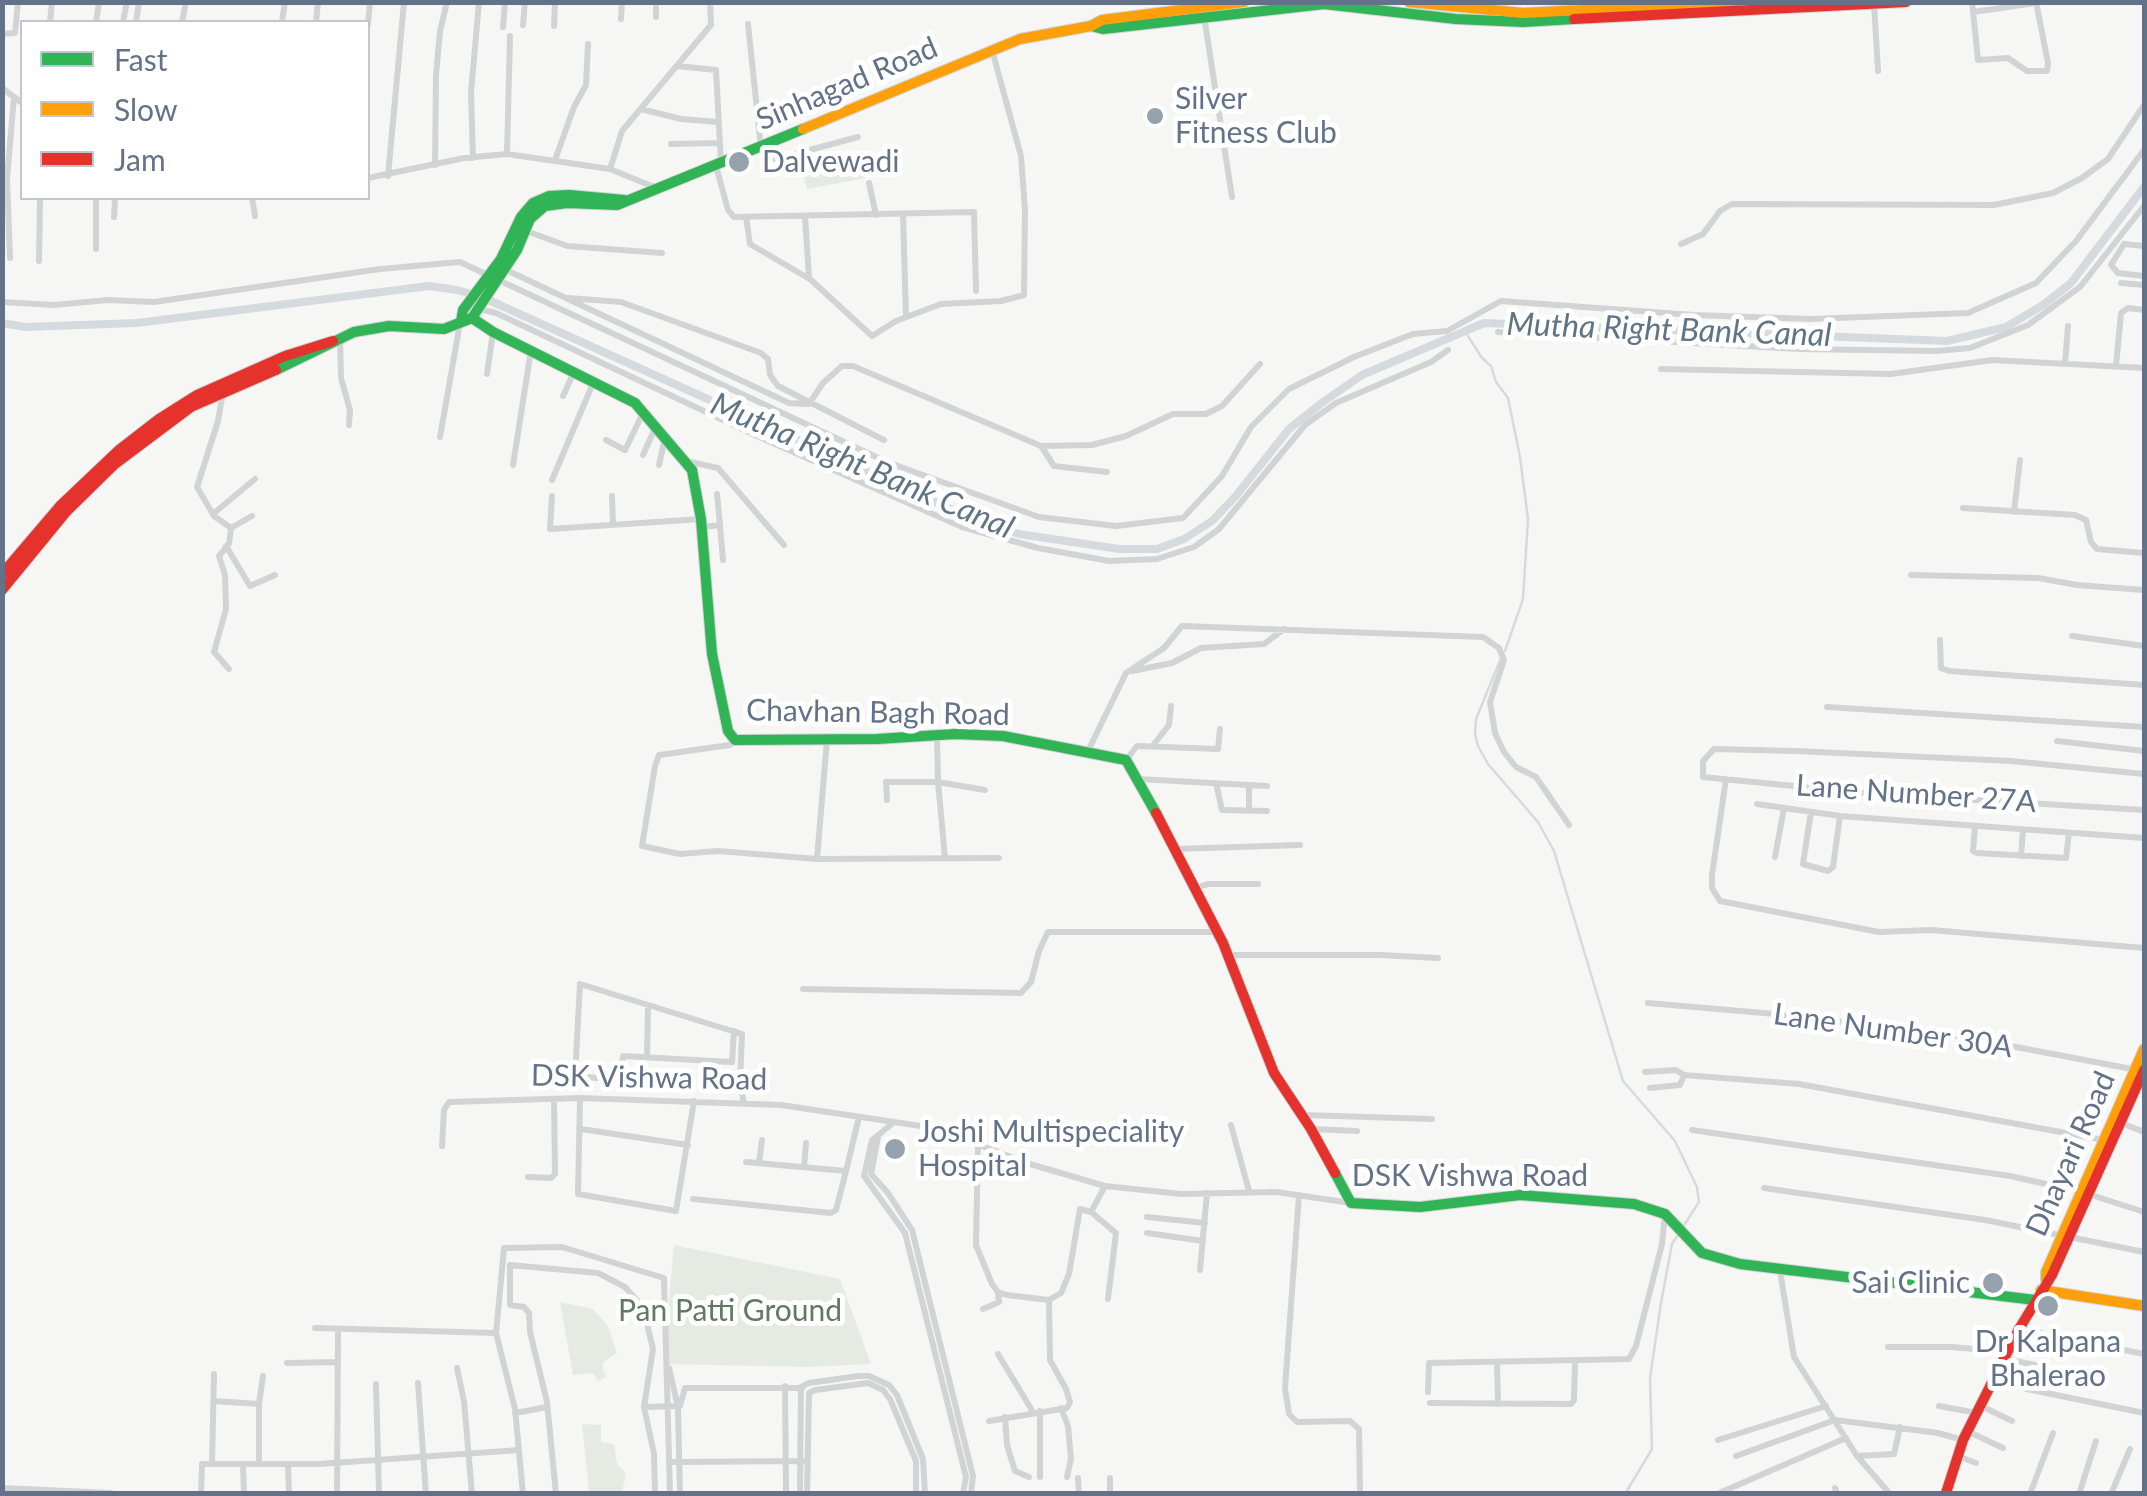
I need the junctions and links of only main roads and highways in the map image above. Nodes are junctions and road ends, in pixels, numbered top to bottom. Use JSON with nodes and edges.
{"nodes":[{"id":1,"x":1244,"y":2,"type":"edge"},
{"id":2,"x":1409,"y":2,"type":"edge"},
{"id":3,"x":1738,"y":2,"type":"edge"},
{"id":4,"x":1906,"y":2,"type":"edge"},
{"id":5,"x":1324,"y":3,"type":"edge"},
{"id":6,"x":1874,"y":3,"type":"edge"},
{"id":7,"x":1433,"y":4,"type":"edge"},
{"id":8,"x":1375,"y":5,"type":"edge"},
{"id":9,"x":1504,"y":7,"type":"edge"},
{"id":10,"x":1754,"y":7,"type":"edge"},
{"id":11,"x":1189,"y":11,"type":"edge"},
{"id":12,"x":1562,"y":16,"type":"junction"},
{"id":13,"x":497,"y":273,"type":"junction"},
{"id":14,"x":470,"y":316,"type":"junction"},
{"id":15,"x":337,"y":339,"type":"junction"},
{"id":16,"x":2,"y":574,"type":"edge"},
{"id":17,"x":2,"y":590,"type":"edge"},
{"id":18,"x":2144,"y":1049,"type":"edge"},
{"id":19,"x":2141,"y":1070,"type":"edge"},
{"id":20,"x":2085,"y":1193,"type":"junction"},
{"id":21,"x":1350,"y":1203,"type":"joint"},
{"id":22,"x":2041,"y":1290,"type":"junction"},
{"id":23,"x":2144,"y":1306,"type":"edge"},
{"id":24,"x":1946,"y":1494,"type":"edge"}],
"edges":[{"from":1,"to":11,"type":"main road","name":"Sinhagad Road"},
{"from":2,"to":7,"type":"main road","name":"Sinhagad Road"},
{"from":3,"to":12,"type":"main road","name":"Sinhagad Road"},
{"from":4,"to":6,"type":"main road","name":"Sinhagad Road"},
{"from":5,"to":8,"type":"main road","name":"Sinhagad Road"},
{"from":5,"to":11,"type":"main road","name":"Sinhagad Road"},
{"from":6,"to":10,"type":"main road","name":"Sinhagad Road"},
{"from":7,"to":9,"type":"main road","name":"Sinhagad Road"},
{"from":8,"to":12,"type":"main road","name":"Sinhagad Road"},
{"from":9,"to":12,"type":"main road","name":"Sinhagad Road"},
{"from":10,"to":12,"type":"main road","name":"Sinhagad Road"},
{"from":11,"to":13,"type":"main road","name":"Sinhagad Road"},
{"from":13,"to":14,"type":"main road","name":"Sinhagad Road"},
{"from":13,"to":14,"type":"main road","name":"Sinhagad Road"},
{"from":14,"to":15,"type":"main road"},
{"from":14,"to":21,"type":"main road","name":"Chavhan Bagh Road"},
{"from":15,"to":16,"type":"main road"},
{"from":15,"to":17,"type":"main road"},
{"from":18,"to":19,"type":"main road","name":"Dhayari Road"},
{"from":19,"to":20,"type":"main road","name":"Dhayari Road"},
{"from":19,"to":20,"type":"main road","name":"Dhayari Road"},
{"from":20,"to":22,"type":"main road","name":"Dhayari Road"},
{"from":21,"to":22,"type":"main road","name":"DSK Vishwa Road"},
{"from":22,"to":23,"type":"main road"},
{"from":22,"to":24,"type":"main road","name":"Dhayari Road"}]}
